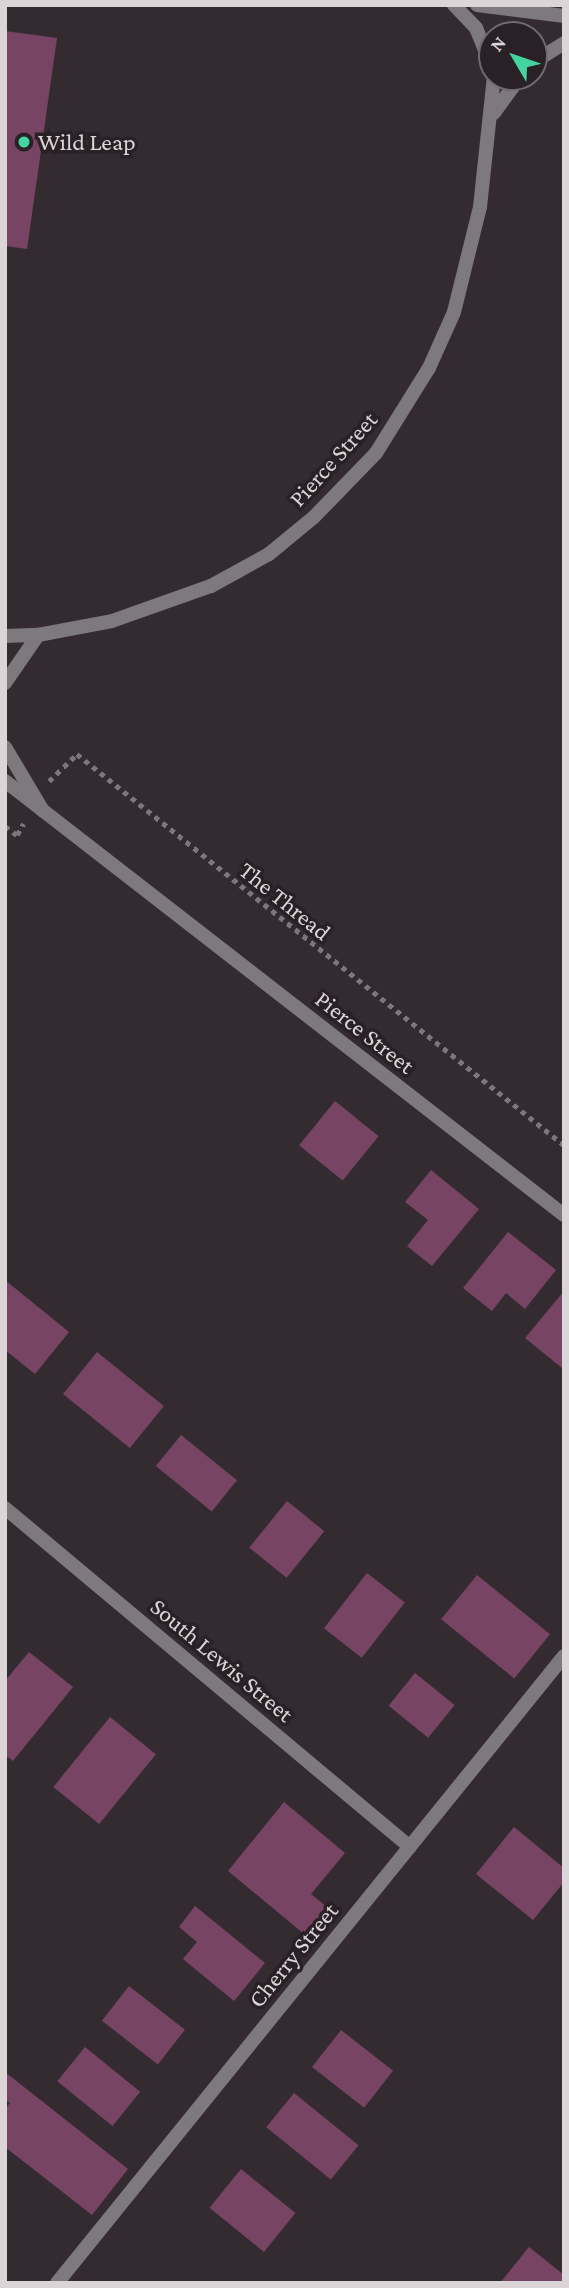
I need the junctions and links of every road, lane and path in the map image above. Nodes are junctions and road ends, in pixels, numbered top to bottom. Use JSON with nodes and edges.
{"nodes":[{"id":1,"x":454,"y":5,"type":"edge"},
{"id":2,"x":487,"y":6,"type":"edge"},
{"id":3,"x":564,"y":16,"type":"edge"},
{"id":4,"x":478,"y":33,"type":"edge"},
{"id":5,"x":564,"y":43,"type":"edge"},
{"id":6,"x":548,"y":53,"type":"edge"},
{"id":7,"x":493,"y":91,"type":"edge"},
{"id":8,"x":510,"y":91,"type":"edge"},
{"id":9,"x":491,"y":117,"type":"junction"},
{"id":10,"x":38,"y":635,"type":"junction"},
{"id":11,"x":5,"y":636,"type":"edge"},
{"id":12,"x":5,"y":683,"type":"edge"},
{"id":13,"x":5,"y":747,"type":"edge"},
{"id":14,"x":5,"y":781,"type":"edge"},
{"id":15,"x":38,"y":805,"type":"junction"},
{"id":16,"x":5,"y":826,"type":"edge"},
{"id":17,"x":564,"y":1145,"type":"edge"},
{"id":18,"x":564,"y":1215,"type":"edge"},
{"id":19,"x":5,"y":1508,"type":"edge"},
{"id":20,"x":564,"y":1656,"type":"edge"},
{"id":21,"x":410,"y":1847,"type":"junction"},
{"id":22,"x":57,"y":2283,"type":"edge"}],
"edges":[{"from":1,"to":4,"type":"street"},
{"from":2,"to":3,"type":"street"},
{"from":5,"to":6,"type":"street"},
{"from":7,"to":9,"type":"street","name":"Pierce Street"},
{"from":8,"to":9,"type":"street"},
{"from":9,"to":10,"type":"street","name":"Pierce Street"},
{"from":10,"to":11,"type":"street","name":"Pierce Street"},
{"from":10,"to":12,"type":"street"},
{"from":13,"to":15,"type":"street"},
{"from":14,"to":15,"type":"street","name":"Pierce Street"},
{"from":15,"to":16,"type":"path","name":"The Thread"},
{"from":15,"to":17,"type":"path","name":"The Thread"},
{"from":15,"to":18,"type":"street","name":"Pierce Street"},
{"from":19,"to":21,"type":"street","name":"South Lewis Street"},
{"from":20,"to":21,"type":"street","name":"Cherry Street"},
{"from":21,"to":22,"type":"street","name":"Cherry Street"}]}
